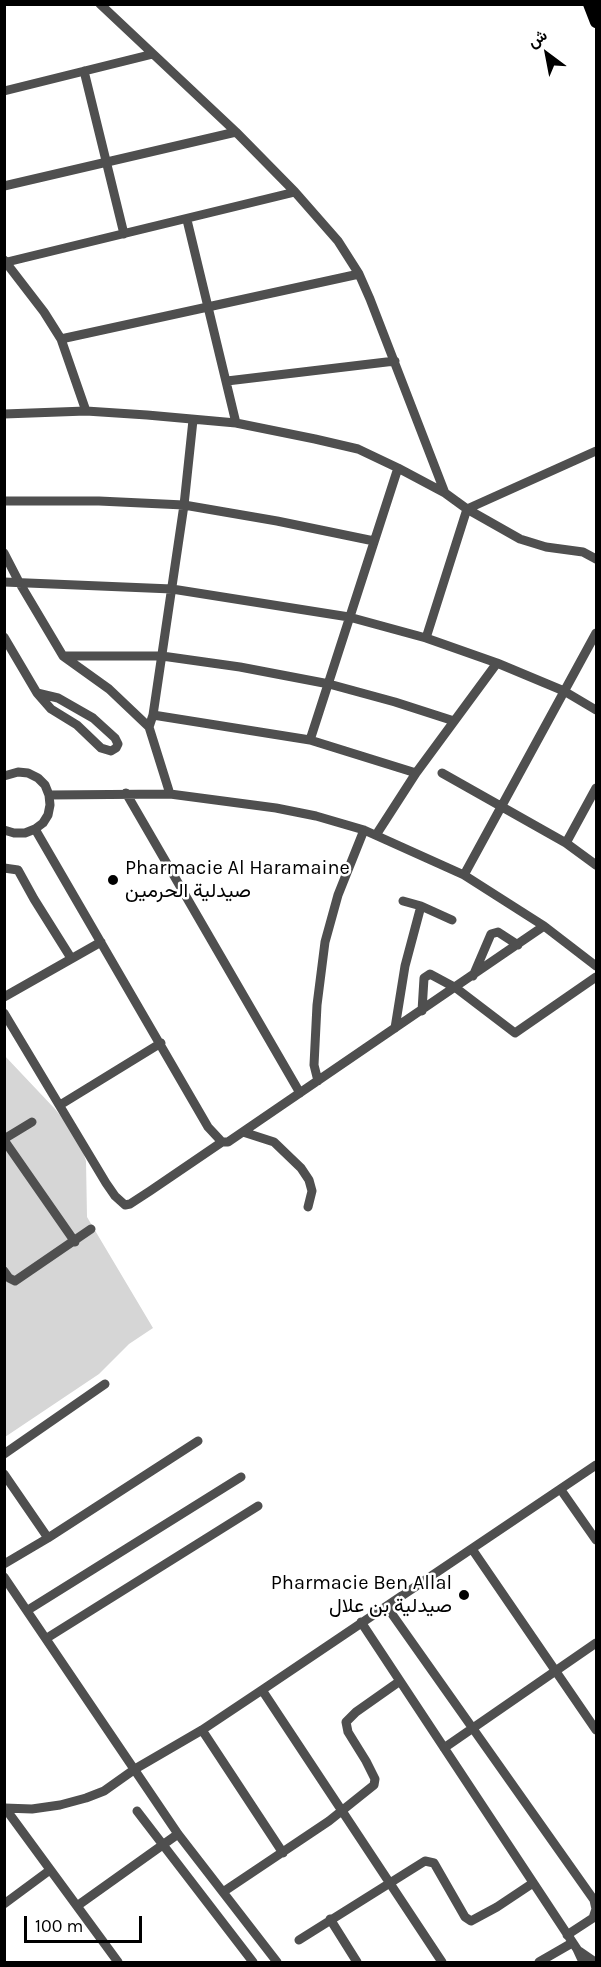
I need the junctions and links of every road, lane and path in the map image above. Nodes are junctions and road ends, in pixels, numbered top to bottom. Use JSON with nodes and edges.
{"nodes":[{"id":1,"x":100,"y":4,"type":"edge"},
{"id":2,"x":589,"y":4,"type":"edge"},
{"id":3,"x":597,"y":22,"type":"edge"},
{"id":4,"x":153,"y":54,"type":"junction"},
{"id":5,"x":84,"y":71,"type":"junction"},
{"id":6,"x":4,"y":91,"type":"edge"},
{"id":7,"x":236,"y":132,"type":"junction"},
{"id":8,"x":106,"y":163,"type":"junction"},
{"id":9,"x":4,"y":186,"type":"edge"},
{"id":10,"x":295,"y":192,"type":"junction"},
{"id":11,"x":187,"y":220,"type":"junction"},
{"id":12,"x":124,"y":234,"type":"junction"},
{"id":13,"x":6,"y":261,"type":"edge"},
{"id":14,"x":359,"y":274,"type":"junction"},
{"id":15,"x":207,"y":305,"type":"junction"},
{"id":16,"x":61,"y":339,"type":"junction"},
{"id":17,"x":395,"y":362,"type":"junction"},
{"id":18,"x":227,"y":381,"type":"junction"},
{"id":19,"x":86,"y":411,"type":"junction"},
{"id":20,"x":4,"y":414,"type":"edge"},
{"id":21,"x":193,"y":420,"type":"junction"},
{"id":22,"x":236,"y":423,"type":"junction"},
{"id":23,"x":597,"y":451,"type":"edge"},
{"id":24,"x":398,"y":468,"type":"junction"},
{"id":25,"x":445,"y":493,"type":"junction"},
{"id":26,"x":4,"y":501,"type":"edge"},
{"id":27,"x":184,"y":505,"type":"junction"},
{"id":28,"x":467,"y":509,"type":"junction"},
{"id":29,"x":374,"y":541,"type":"junction"},
{"id":30,"x":4,"y":553,"type":"edge"},
{"id":31,"x":597,"y":559,"type":"edge"},
{"id":32,"x":4,"y":582,"type":"edge"},
{"id":33,"x":19,"y":582,"type":"junction"},
{"id":34,"x":172,"y":589,"type":"junction"},
{"id":35,"x":349,"y":617,"type":"junction"},
{"id":36,"x":597,"y":633,"type":"edge"},
{"id":37,"x":4,"y":637,"type":"edge"},
{"id":38,"x":426,"y":638,"type":"junction"},
{"id":39,"x":63,"y":656,"type":"junction"},
{"id":40,"x":162,"y":656,"type":"junction"},
{"id":41,"x":497,"y":663,"type":"junction"},
{"id":42,"x":329,"y":684,"type":"junction"},
{"id":43,"x":564,"y":691,"type":"junction"},
{"id":44,"x":37,"y":693,"type":"junction"},
{"id":45,"x":597,"y":710,"type":"edge"},
{"id":46,"x":153,"y":715,"type":"junction"},
{"id":47,"x":454,"y":721,"type":"junction"},
{"id":48,"x":149,"y":727,"type":"junction"},
{"id":49,"x":310,"y":740,"type":"junction"},
{"id":50,"x":416,"y":773,"type":"junction"},
{"id":51,"x":442,"y":773,"type":"dead end"},
{"id":52,"x":5,"y":775,"type":"edge"},
{"id":53,"x":597,"y":788,"type":"edge"},
{"id":54,"x":126,"y":794,"type":"junction"},
{"id":55,"x":170,"y":794,"type":"junction"},
{"id":56,"x":49,"y":795,"type":"junction"},
{"id":57,"x":502,"y":806,"type":"junction"},
{"id":58,"x":4,"y":830,"type":"edge"},
{"id":59,"x":35,"y":830,"type":"junction"},
{"id":60,"x":364,"y":830,"type":"junction"},
{"id":61,"x":376,"y":835,"type":"junction"},
{"id":62,"x":566,"y":843,"type":"junction"},
{"id":63,"x":597,"y":865,"type":"edge"},
{"id":64,"x":4,"y":868,"type":"edge"},
{"id":65,"x":464,"y":875,"type":"junction"},
{"id":66,"x":403,"y":901,"type":"dead end"},
{"id":67,"x":421,"y":906,"type":"junction"},
{"id":68,"x":452,"y":920,"type":"dead end"},
{"id":69,"x":544,"y":926,"type":"junction"},
{"id":70,"x":101,"y":942,"type":"junction"},
{"id":71,"x":518,"y":945,"type":"junction"},
{"id":72,"x":71,"y":958,"type":"junction"},
{"id":73,"x":597,"y":966,"type":"edge"},
{"id":74,"x":473,"y":976,"type":"junction"},
{"id":75,"x":597,"y":977,"type":"edge"},
{"id":76,"x":456,"y":988,"type":"junction"},
{"id":77,"x":4,"y":998,"type":"edge"},
{"id":78,"x":422,"y":1011,"type":"junction"},
{"id":79,"x":4,"y":1013,"type":"edge"},
{"id":80,"x":395,"y":1028,"type":"junction"},
{"id":81,"x":161,"y":1043,"type":"junction"},
{"id":82,"x":318,"y":1081,"type":"junction"},
{"id":83,"x":300,"y":1093,"type":"junction"},
{"id":84,"x":60,"y":1105,"type":"junction"},
{"id":85,"x":32,"y":1122,"type":"dead end"},
{"id":86,"x":243,"y":1132,"type":"junction"},
{"id":87,"x":4,"y":1139,"type":"edge"},
{"id":88,"x":222,"y":1142,"type":"junction"},
{"id":89,"x":308,"y":1207,"type":"dead end"},
{"id":90,"x":92,"y":1230,"type":"dead end"},
{"id":91,"x":75,"y":1242,"type":"junction"},
{"id":92,"x":4,"y":1271,"type":"edge"},
{"id":93,"x":105,"y":1384,"type":"dead end"},
{"id":94,"x":198,"y":1441,"type":"dead end"},
{"id":95,"x":4,"y":1454,"type":"edge"},
{"id":96,"x":597,"y":1465,"type":"edge"},
{"id":97,"x":4,"y":1474,"type":"edge"},
{"id":98,"x":241,"y":1477,"type":"dead end"},
{"id":99,"x":561,"y":1490,"type":"junction"},
{"id":100,"x":258,"y":1506,"type":"dead end"},
{"id":101,"x":48,"y":1538,"type":"junction"},
{"id":102,"x":597,"y":1540,"type":"edge"},
{"id":103,"x":472,"y":1549,"type":"junction"},
{"id":104,"x":4,"y":1564,"type":"edge"},
{"id":105,"x":4,"y":1577,"type":"edge"},
{"id":106,"x":387,"y":1606,"type":"junction"},
{"id":107,"x":28,"y":1610,"type":"junction"},
{"id":108,"x":361,"y":1622,"type":"junction"},
{"id":109,"x":47,"y":1638,"type":"junction"},
{"id":110,"x":597,"y":1643,"type":"edge"},
{"id":111,"x":555,"y":1672,"type":"junction"},
{"id":112,"x":400,"y":1681,"type":"junction"},
{"id":113,"x":262,"y":1690,"type":"junction"},
{"id":114,"x":202,"y":1730,"type":"junction"},
{"id":115,"x":474,"y":1730,"type":"junction"},
{"id":116,"x":597,"y":1730,"type":"edge"},
{"id":117,"x":444,"y":1748,"type":"junction"},
{"id":118,"x":135,"y":1769,"type":"junction"},
{"id":119,"x":5,"y":1808,"type":"edge"},
{"id":120,"x":137,"y":1810,"type":"dead end"},
{"id":121,"x":341,"y":1810,"type":"junction"},
{"id":122,"x":178,"y":1834,"type":"junction"},
{"id":123,"x":163,"y":1844,"type":"junction"},
{"id":124,"x":283,"y":1852,"type":"junction"},
{"id":125,"x":50,"y":1870,"type":"junction"},
{"id":126,"x":388,"y":1883,"type":"junction"},
{"id":127,"x":533,"y":1883,"type":"junction"},
{"id":128,"x":223,"y":1892,"type":"junction"},
{"id":129,"x":4,"y":1904,"type":"edge"},
{"id":130,"x":77,"y":1906,"type":"junction"},
{"id":131,"x":330,"y":1919,"type":"junction"},
{"id":132,"x":299,"y":1940,"type":"dead end"},
{"id":133,"x":572,"y":1942,"type":"junction"},
{"id":134,"x":118,"y":1962,"type":"edge"},
{"id":135,"x":253,"y":1962,"type":"edge"},
{"id":136,"x":277,"y":1962,"type":"edge"},
{"id":137,"x":357,"y":1962,"type":"edge"},
{"id":138,"x":442,"y":1962,"type":"edge"},
{"id":139,"x":539,"y":1962,"type":"edge"},
{"id":140,"x":583,"y":1962,"type":"edge"},
{"id":141,"x":595,"y":1962,"type":"edge"}],
"edges":[{"from":1,"to":4,"type":"street"},
{"from":2,"to":3,"type":"main road"},
{"from":4,"to":5,"type":"street"},
{"from":4,"to":7,"type":"street"},
{"from":5,"to":6,"type":"street"},
{"from":5,"to":8,"type":"street"},
{"from":7,"to":8,"type":"street"},
{"from":7,"to":10,"type":"street"},
{"from":8,"to":9,"type":"street"},
{"from":8,"to":12,"type":"street"},
{"from":10,"to":11,"type":"street"},
{"from":10,"to":14,"type":"street"},
{"from":11,"to":12,"type":"street"},
{"from":11,"to":15,"type":"street"},
{"from":12,"to":13,"type":"street"},
{"from":13,"to":16,"type":"street"},
{"from":14,"to":15,"type":"street"},
{"from":14,"to":17,"type":"street"},
{"from":15,"to":16,"type":"street"},
{"from":15,"to":18,"type":"street"},
{"from":16,"to":19,"type":"street"},
{"from":17,"to":18,"type":"street"},
{"from":17,"to":25,"type":"street"},
{"from":18,"to":22,"type":"street"},
{"from":19,"to":20,"type":"street"},
{"from":19,"to":21,"type":"street"},
{"from":21,"to":22,"type":"street"},
{"from":21,"to":27,"type":"street"},
{"from":22,"to":24,"type":"street"},
{"from":23,"to":28,"type":"street"},
{"from":24,"to":25,"type":"street"},
{"from":24,"to":29,"type":"street"},
{"from":25,"to":28,"type":"street"},
{"from":26,"to":27,"type":"street"},
{"from":27,"to":29,"type":"street"},
{"from":27,"to":34,"type":"street"},
{"from":28,"to":31,"type":"street"},
{"from":28,"to":38,"type":"street"},
{"from":29,"to":35,"type":"street"},
{"from":30,"to":33,"type":"street"},
{"from":32,"to":33,"type":"street"},
{"from":33,"to":34,"type":"street"},
{"from":33,"to":39,"type":"street"},
{"from":34,"to":35,"type":"street"},
{"from":34,"to":40,"type":"street"},
{"from":35,"to":38,"type":"street"},
{"from":35,"to":42,"type":"street"},
{"from":36,"to":43,"type":"street"},
{"from":37,"to":44,"type":"street"},
{"from":38,"to":41,"type":"street"},
{"from":39,"to":40,"type":"street"},
{"from":39,"to":48,"type":"street"},
{"from":40,"to":42,"type":"street"},
{"from":40,"to":46,"type":"street"},
{"from":41,"to":43,"type":"street"},
{"from":41,"to":47,"type":"street"},
{"from":42,"to":47,"type":"street"},
{"from":42,"to":49,"type":"street"},
{"from":43,"to":45,"type":"street"},
{"from":43,"to":57,"type":"street"},
{"from":44,"to":44,"type":"street"},
{"from":46,"to":48,"type":"street"},
{"from":46,"to":49,"type":"street"},
{"from":47,"to":50,"type":"street"},
{"from":48,"to":55,"type":"street"},
{"from":49,"to":50,"type":"street"},
{"from":50,"to":61,"type":"street"},
{"from":51,"to":57,"type":"street"},
{"from":52,"to":56,"type":"street"},
{"from":53,"to":62,"type":"street"},
{"from":54,"to":55,"type":"street"},
{"from":54,"to":56,"type":"street"},
{"from":54,"to":83,"type":"street"},
{"from":55,"to":60,"type":"street"},
{"from":56,"to":59,"type":"street"},
{"from":57,"to":62,"type":"street"},
{"from":57,"to":65,"type":"street"},
{"from":58,"to":59,"type":"street"},
{"from":59,"to":70,"type":"street"},
{"from":60,"to":61,"type":"street"},
{"from":60,"to":82,"type":"street"},
{"from":61,"to":65,"type":"street"},
{"from":62,"to":63,"type":"street"},
{"from":64,"to":72,"type":"street"},
{"from":65,"to":69,"type":"street"},
{"from":66,"to":67,"type":"street"},
{"from":67,"to":68,"type":"street"},
{"from":67,"to":80,"type":"street"},
{"from":69,"to":71,"type":"street"},
{"from":69,"to":73,"type":"street"},
{"from":70,"to":72,"type":"street"},
{"from":70,"to":81,"type":"street"},
{"from":71,"to":74,"type":"street"},
{"from":71,"to":74,"type":"street"},
{"from":72,"to":77,"type":"street"},
{"from":74,"to":76,"type":"street"},
{"from":75,"to":76,"type":"street"},
{"from":76,"to":78,"type":"street"},
{"from":76,"to":78,"type":"street"},
{"from":78,"to":80,"type":"street"},
{"from":79,"to":84,"type":"street"},
{"from":80,"to":82,"type":"street"},
{"from":81,"to":84,"type":"street"},
{"from":81,"to":88,"type":"street"},
{"from":82,"to":83,"type":"street"},
{"from":83,"to":86,"type":"street"},
{"from":84,"to":88,"type":"street"},
{"from":85,"to":87,"type":"street"},
{"from":86,"to":88,"type":"street"},
{"from":86,"to":89,"type":"street"},
{"from":87,"to":91,"type":"street"},
{"from":90,"to":91,"type":"street"},
{"from":91,"to":92,"type":"street"},
{"from":93,"to":95,"type":"street"},
{"from":94,"to":101,"type":"street"},
{"from":96,"to":99,"type":"street"},
{"from":97,"to":101,"type":"street"},
{"from":98,"to":107,"type":"street"},
{"from":99,"to":102,"type":"street"},
{"from":99,"to":103,"type":"street"},
{"from":100,"to":109,"type":"street"},
{"from":101,"to":104,"type":"street"},
{"from":103,"to":106,"type":"street"},
{"from":103,"to":111,"type":"street"},
{"from":105,"to":107,"type":"street"},
{"from":106,"to":108,"type":"street"},
{"from":106,"to":115,"type":"street"},
{"from":107,"to":109,"type":"street"},
{"from":108,"to":112,"type":"street"},
{"from":108,"to":113,"type":"street"},
{"from":109,"to":118,"type":"street"},
{"from":110,"to":111,"type":"street"},
{"from":111,"to":115,"type":"street"},
{"from":111,"to":116,"type":"street"},
{"from":112,"to":117,"type":"street"},
{"from":112,"to":121,"type":"street"},
{"from":113,"to":114,"type":"street"},
{"from":113,"to":121,"type":"street"},
{"from":114,"to":118,"type":"street"},
{"from":114,"to":124,"type":"street"},
{"from":115,"to":117,"type":"street"},
{"from":115,"to":133,"type":"street"},
{"from":117,"to":127,"type":"street"},
{"from":118,"to":119,"type":"street"},
{"from":118,"to":122,"type":"street"},
{"from":119,"to":125,"type":"street"},
{"from":120,"to":123,"type":"street"},
{"from":121,"to":124,"type":"street"},
{"from":121,"to":126,"type":"street"},
{"from":122,"to":123,"type":"street"},
{"from":122,"to":128,"type":"street"},
{"from":123,"to":130,"type":"street"},
{"from":123,"to":135,"type":"street"},
{"from":124,"to":128,"type":"street"},
{"from":125,"to":129,"type":"street"},
{"from":125,"to":130,"type":"street"},
{"from":126,"to":127,"type":"street"},
{"from":126,"to":131,"type":"street"},
{"from":126,"to":138,"type":"street"},
{"from":127,"to":133,"type":"street"},
{"from":128,"to":136,"type":"street"},
{"from":130,"to":134,"type":"street"},
{"from":131,"to":132,"type":"street"},
{"from":131,"to":137,"type":"street"},
{"from":133,"to":139,"type":"street"},
{"from":133,"to":140,"type":"street"},
{"from":133,"to":141,"type":"street"}]}
